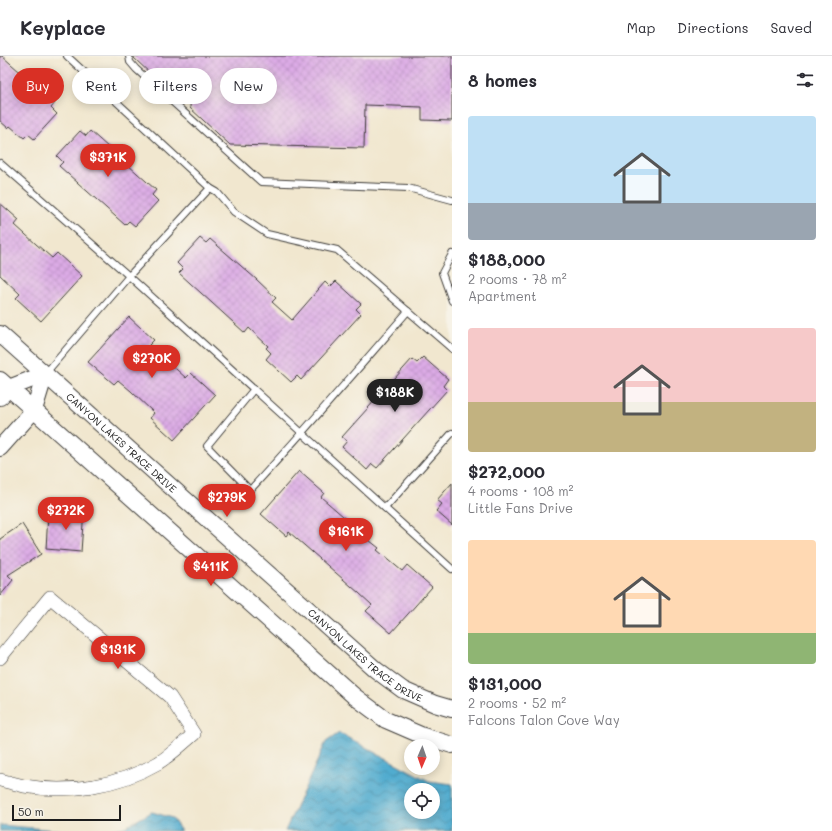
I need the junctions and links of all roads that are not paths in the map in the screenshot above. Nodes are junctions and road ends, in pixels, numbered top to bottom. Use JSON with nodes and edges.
{"nodes":[{"id":1,"x":67,"y":56,"type":"edge"},
{"id":2,"x":129,"y":56,"type":"edge"},
{"id":3,"x":0,"y":163,"type":"edge"},
{"id":4,"x":210,"y":188,"type":"junction"},
{"id":5,"x":452,"y":200,"type":"edge"},
{"id":6,"x":452,"y":254,"type":"edge"},
{"id":7,"x":129,"y":276,"type":"junction"},
{"id":8,"x":452,"y":301,"type":"edge"},
{"id":9,"x":408,"y":311,"type":"junction"},
{"id":10,"x":0,"y":334,"type":"edge"},
{"id":11,"x":452,"y":349,"type":"edge"},
{"id":12,"x":45,"y":374,"type":"junction"},
{"id":13,"x":3,"y":388,"type":"edge"},
{"id":14,"x":254,"y":389,"type":"junction"},
{"id":15,"x":34,"y":410,"type":"junction"},
{"id":16,"x":303,"y":433,"type":"junction"},
{"id":17,"x":452,"y":433,"type":"edge"},
{"id":18,"x":0,"y":448,"type":"edge"},
{"id":19,"x":385,"y":508,"type":"junction"},
{"id":20,"x":452,"y":569,"type":"edge"},
{"id":21,"x":0,"y":658,"type":"edge"},
{"id":22,"x":452,"y":709,"type":"edge"},
{"id":23,"x":452,"y":745,"type":"edge"},
{"id":24,"x":0,"y":780,"type":"edge"}],
"edges":[{"from":1,"to":4,"type":"lane"},
{"from":2,"to":5,"type":"lane"},
{"from":3,"to":7,"type":"lane"},
{"from":4,"to":7,"type":"lane"},
{"from":4,"to":9,"type":"lane"},
{"from":6,"to":8,"type":"lane"},
{"from":7,"to":12,"type":"lane"},
{"from":7,"to":14,"type":"lane"},
{"from":9,"to":11,"type":"lane"},
{"from":9,"to":16,"type":"lane"},
{"from":10,"to":12,"type":"street","name":"CANYON LAKES TRACE DRIVE"},
{"from":12,"to":13,"type":"street"},
{"from":12,"to":15,"type":"street"},
{"from":12,"to":22,"type":"street","name":"CANYON LAKES TRACE DRIVE"},
{"from":13,"to":15,"type":"street"},
{"from":14,"to":16,"type":"lane"},
{"from":14,"to":16,"type":"lane"},
{"from":15,"to":18,"type":"street"},
{"from":15,"to":23,"type":"street"},
{"from":16,"to":19,"type":"lane"},
{"from":17,"to":19,"type":"lane"},
{"from":19,"to":20,"type":"lane"},
{"from":21,"to":24,"type":"street"}]}
